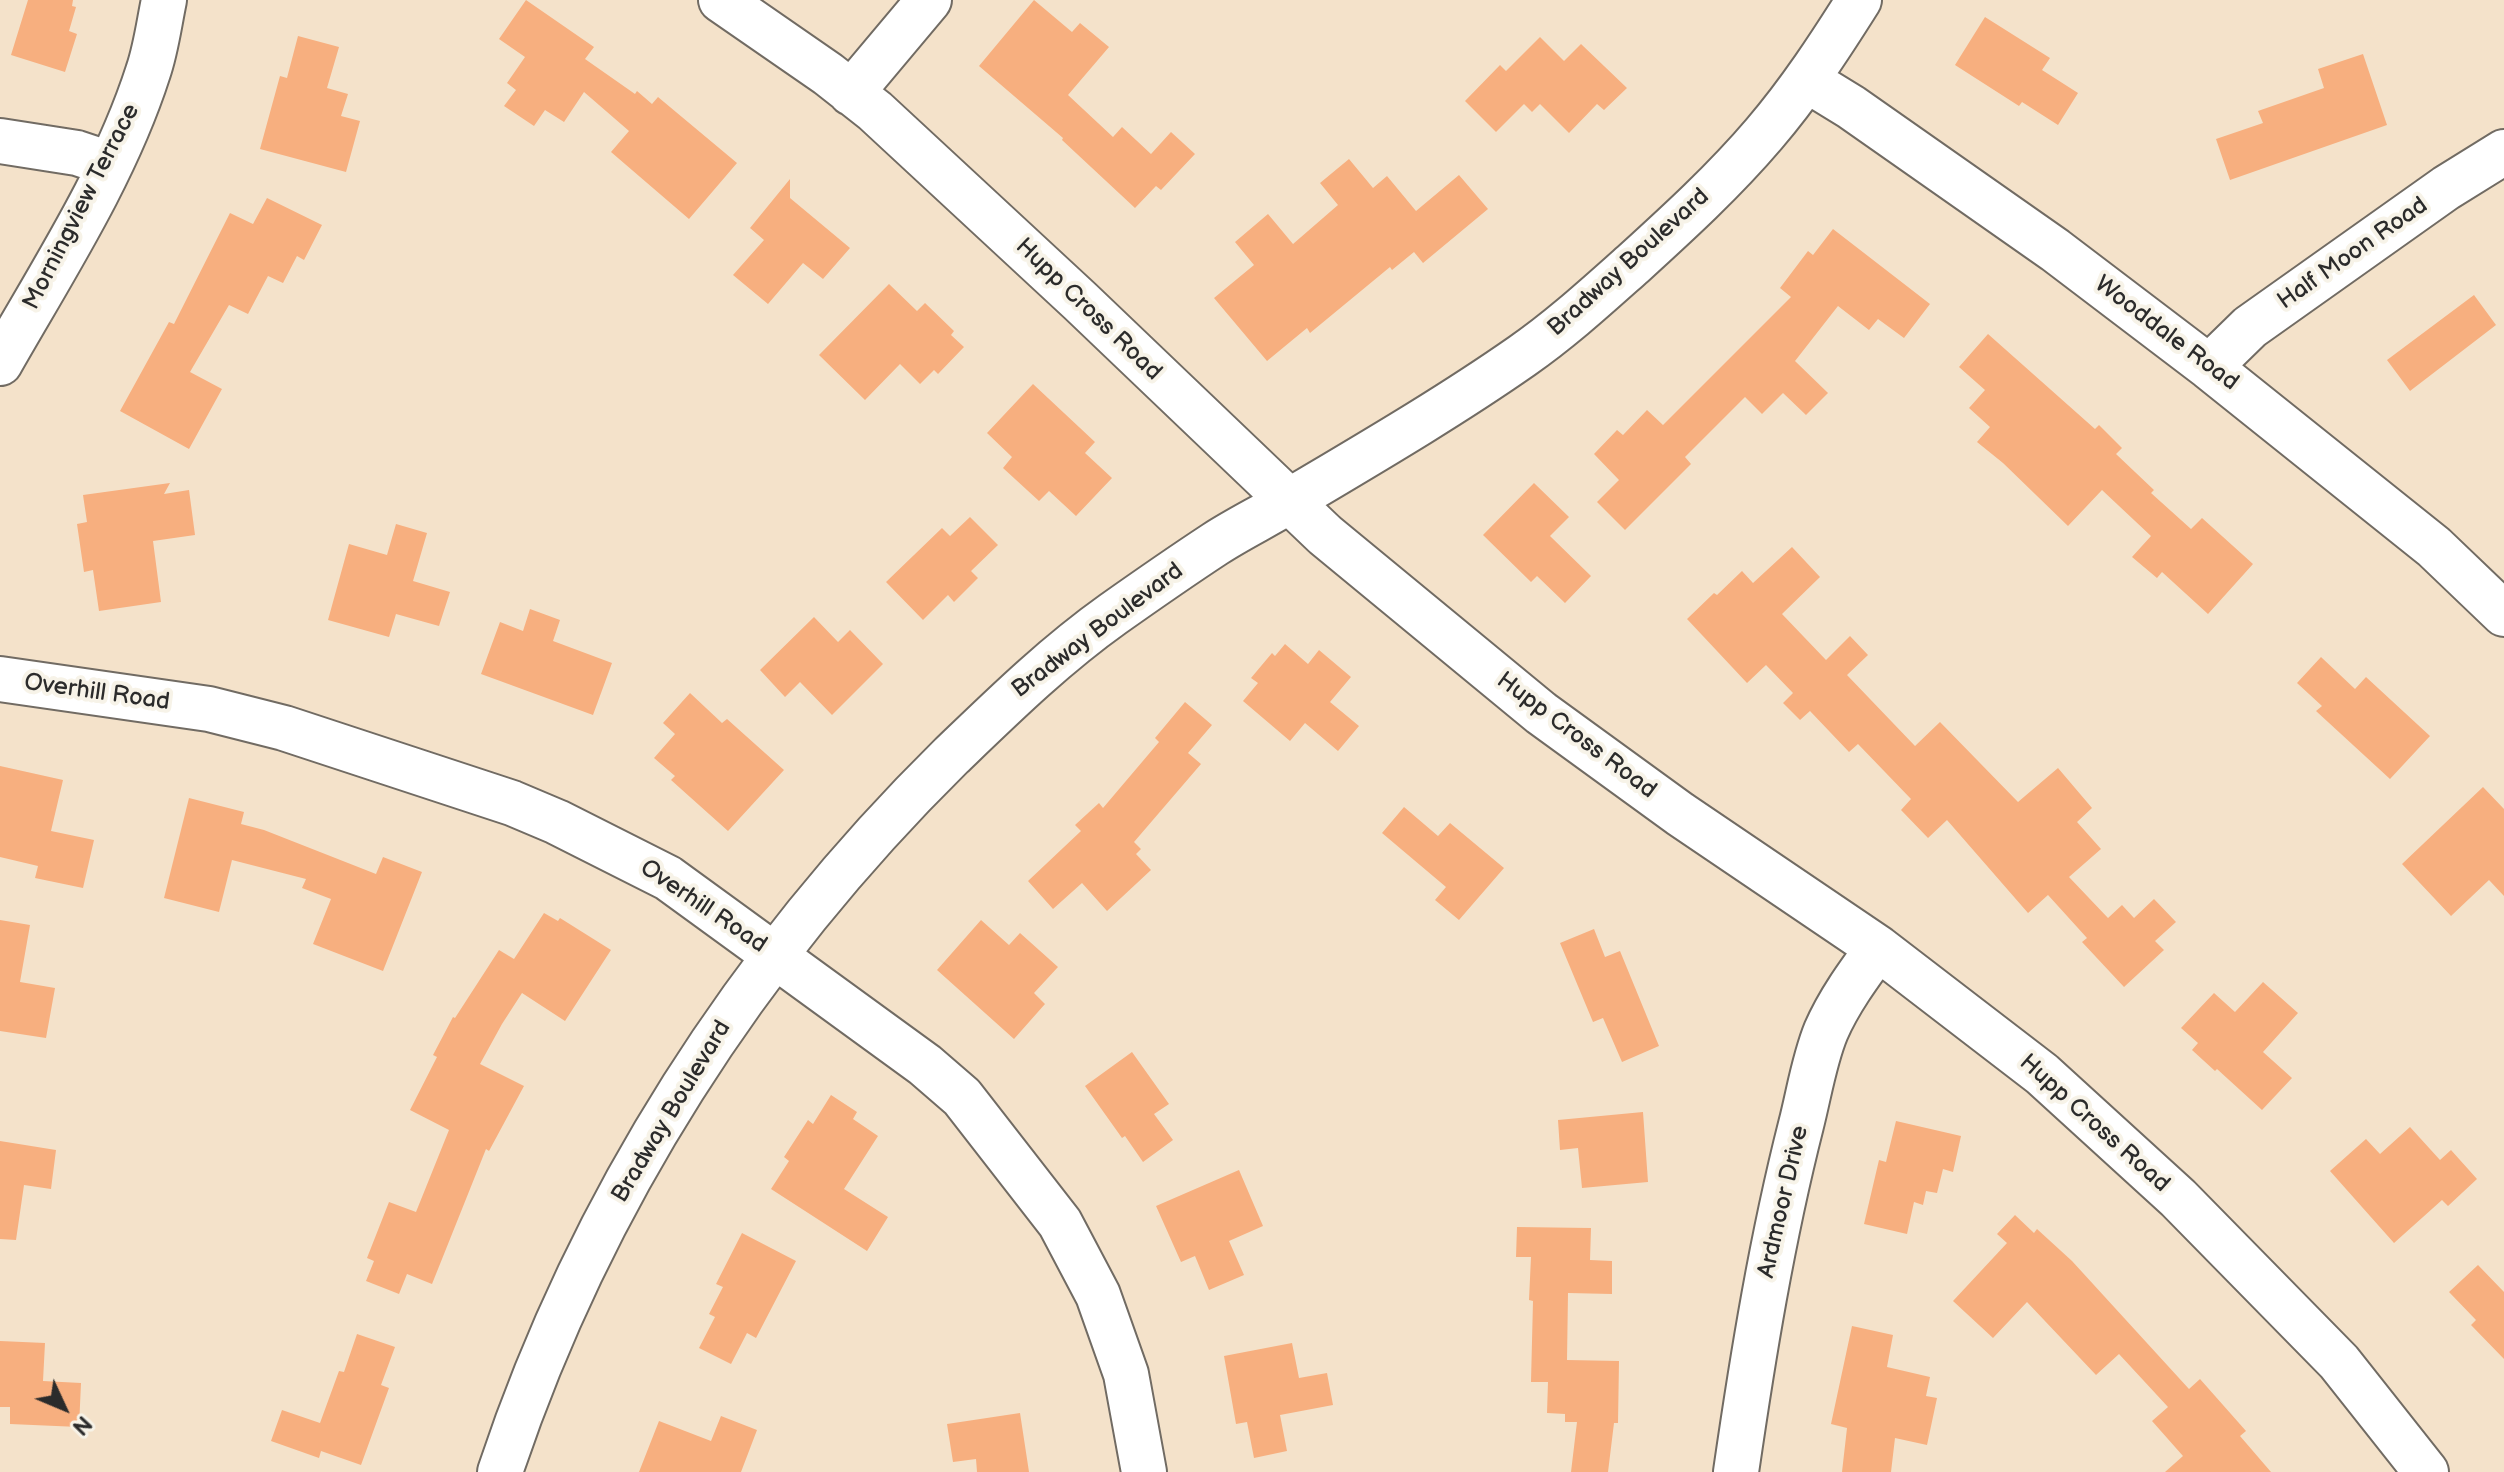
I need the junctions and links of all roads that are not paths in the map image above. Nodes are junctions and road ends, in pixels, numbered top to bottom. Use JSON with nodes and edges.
{"nodes":[{"id":1,"x":164,"y":0,"type":"edge"},
{"id":2,"x":721,"y":0,"type":"edge"},
{"id":3,"x":929,"y":0,"type":"edge"},
{"id":4,"x":1859,"y":0,"type":"edge"},
{"id":5,"x":1807,"y":80,"type":"junction"},
{"id":6,"x":851,"y":93,"type":"junction"},
{"id":7,"x":0,"y":141,"type":"edge"},
{"id":8,"x":2504,"y":152,"type":"edge"},
{"id":9,"x":110,"y":164,"type":"junction"},
{"id":10,"x":0,"y":363,"type":"edge"},
{"id":11,"x":2209,"y":367,"type":"junction"},
{"id":12,"x":1289,"y":501,"type":"junction"},
{"id":13,"x":2504,"y":614,"type":"edge"},
{"id":14,"x":0,"y":679,"type":"edge"},
{"id":15,"x":1878,"y":948,"type":"junction"},
{"id":16,"x":774,"y":955,"type":"junction"},
{"id":17,"x":500,"y":1472,"type":"edge"},
{"id":18,"x":1144,"y":1472,"type":"edge"},
{"id":19,"x":1736,"y":1472,"type":"edge"},
{"id":20,"x":2426,"y":1472,"type":"edge"}],
"edges":[{"from":1,"to":9,"type":"street","name":"Morningview Terrace"},
{"from":2,"to":6,"type":"street","name":"Hupp Cross Road"},
{"from":3,"to":6,"type":"street"},
{"from":4,"to":5,"type":"street","name":"Bradway Boulevard"},
{"from":5,"to":11,"type":"street","name":"Wooddale Road"},
{"from":5,"to":12,"type":"street","name":"Bradway Boulevard"},
{"from":6,"to":12,"type":"street","name":"Hupp Cross Road"},
{"from":7,"to":9,"type":"street"},
{"from":8,"to":11,"type":"street","name":"Half Moon Road"},
{"from":9,"to":10,"type":"street","name":"Morningview Terrace"},
{"from":11,"to":13,"type":"street","name":"Wooddale Road"},
{"from":12,"to":15,"type":"street","name":"Hupp Cross Road"},
{"from":12,"to":16,"type":"street","name":"Bradway Boulevard"},
{"from":14,"to":16,"type":"street","name":"Overhill Road"},
{"from":15,"to":19,"type":"street","name":"Ardmoor Drive"},
{"from":15,"to":20,"type":"street","name":"Hupp Cross Road"},
{"from":16,"to":17,"type":"street","name":"Bradway Boulevard"},
{"from":16,"to":18,"type":"street","name":"Overhill Road"}]}
